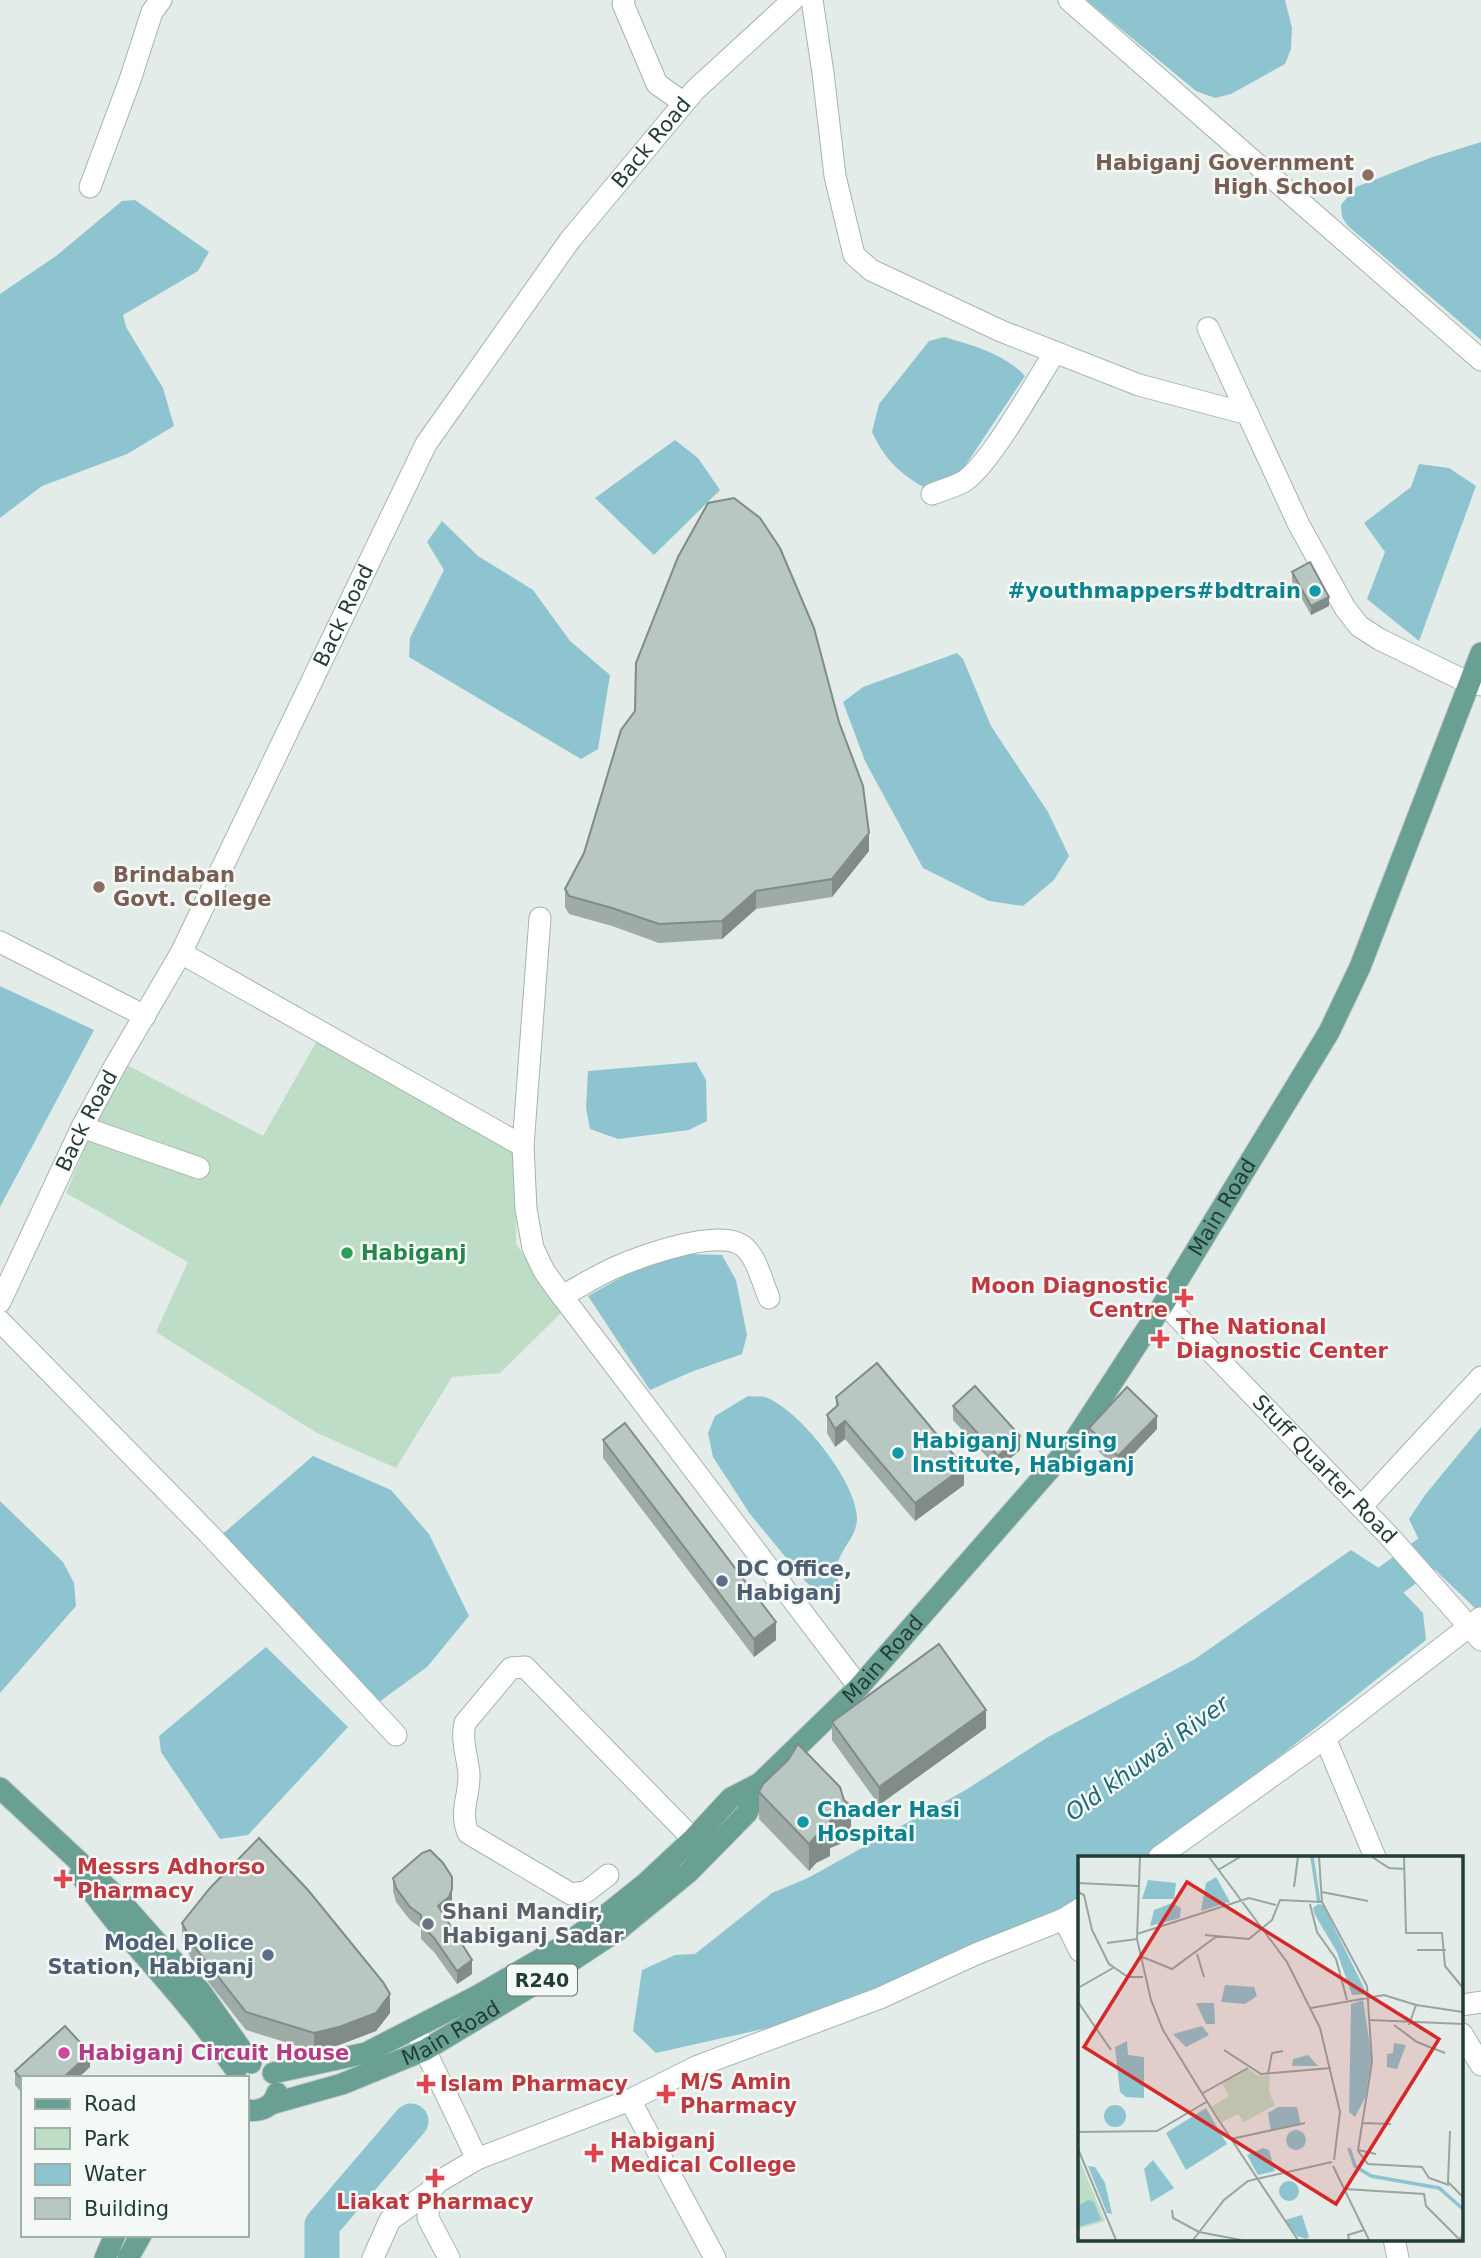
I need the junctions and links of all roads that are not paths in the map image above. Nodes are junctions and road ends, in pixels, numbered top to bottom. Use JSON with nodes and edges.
{"nodes":[{"id":1,"x":161,"y":0,"type":"edge"},
{"id":2,"x":624,"y":0,"type":"edge"},
{"id":3,"x":793,"y":0,"type":"edge"},
{"id":4,"x":812,"y":0,"type":"edge"},
{"id":5,"x":1069,"y":0,"type":"edge"},
{"id":6,"x":684,"y":103,"type":"junction"},
{"id":7,"x":90,"y":187,"type":"dead end"},
{"id":8,"x":1208,"y":328,"type":"dead end"},
{"id":9,"x":1055,"y":352,"type":"junction"},
{"id":10,"x":1481,"y":360,"type":"edge"},
{"id":11,"x":1248,"y":414,"type":"junction"},
{"id":12,"x":932,"y":494,"type":"dead end"},
{"id":13,"x":1481,"y":653,"type":"edge"},
{"id":14,"x":1475,"y":684,"type":"edge"},
{"id":15,"x":540,"y":918,"type":"dead end"},
{"id":16,"x":0,"y":942,"type":"edge"},
{"id":17,"x":181,"y":953,"type":"junction"},
{"id":18,"x":145,"y":1016,"type":"junction"},
{"id":19,"x":82,"y":1127,"type":"junction"},
{"id":20,"x":523,"y":1146,"type":"junction"},
{"id":21,"x":199,"y":1168,"type":"dead end"},
{"id":22,"x":562,"y":1296,"type":"junction"},
{"id":23,"x":769,"y":1298,"type":"dead end"},
{"id":24,"x":0,"y":1302,"type":"edge"},
{"id":25,"x":1164,"y":1303,"type":"junction"},
{"id":26,"x":0,"y":1321,"type":"edge"},
{"id":27,"x":1481,"y":1377,"type":"edge"},
{"id":28,"x":1361,"y":1507,"type":"junction"},
{"id":29,"x":1477,"y":1628,"type":"edge"},
{"id":30,"x":859,"y":1687,"type":"junction"},
{"id":31,"x":396,"y":1735,"type":"dead end"},
{"id":32,"x":1325,"y":1738,"type":"junction"},
{"id":33,"x":760,"y":1783,"type":"junction"},
{"id":34,"x":0,"y":1788,"type":"edge"},
{"id":35,"x":693,"y":1839,"type":"junction"},
{"id":36,"x":1160,"y":1856,"type":"edge"},
{"id":37,"x":1375,"y":1856,"type":"edge"},
{"id":38,"x":608,"y":1875,"type":"dead end"},
{"id":39,"x":1072,"y":1914,"type":"edge"},
{"id":40,"x":1078,"y":1942,"type":"edge"},
{"id":41,"x":415,"y":2029,"type":"junction"},
{"id":42,"x":1464,"y":2038,"type":"edge"},
{"id":43,"x":425,"y":2050,"type":"junction"},
{"id":44,"x":1481,"y":2065,"type":"edge"},
{"id":45,"x":240,"y":2070,"type":"edge"},
{"id":46,"x":274,"y":2073,"type":"junction"},
{"id":47,"x":630,"y":2100,"type":"junction"},
{"id":48,"x":271,"y":2104,"type":"junction"},
{"id":49,"x":248,"y":2111,"type":"edge"},
{"id":50,"x":477,"y":2159,"type":"junction"},
{"id":51,"x":429,"y":2192,"type":"junction"},
{"id":52,"x":114,"y":2237,"type":"edge"},
{"id":53,"x":140,"y":2237,"type":"edge"},
{"id":54,"x":1394,"y":2240,"type":"edge"},
{"id":55,"x":129,"y":2257,"type":"edge"},
{"id":56,"x":105,"y":2258,"type":"edge"},
{"id":57,"x":373,"y":2258,"type":"edge"},
{"id":58,"x":449,"y":2258,"type":"edge"},
{"id":59,"x":715,"y":2258,"type":"edge"},
{"id":60,"x":1398,"y":2258,"type":"edge"}],
"edges":[{"from":1,"to":7,"type":"street"},
{"from":2,"to":6,"type":"street"},
{"from":3,"to":6,"type":"street","name":"Back Road"},
{"from":4,"to":9,"type":"street"},
{"from":5,"to":10,"type":"street"},
{"from":6,"to":17,"type":"street","name":"Back Road"},
{"from":8,"to":11,"type":"street"},
{"from":9,"to":11,"type":"street"},
{"from":9,"to":12,"type":"street"},
{"from":11,"to":14,"type":"street"},
{"from":13,"to":14,"type":"main road","name":"Main Road","number":"R240"},
{"from":14,"to":25,"type":"main road","name":"Main Road","number":"R240"},
{"from":15,"to":20,"type":"street"},
{"from":16,"to":18,"type":"street"},
{"from":17,"to":18,"type":"street","name":"Back Road"},
{"from":17,"to":20,"type":"street"},
{"from":18,"to":19,"type":"street","name":"Back Road"},
{"from":19,"to":21,"type":"street"},
{"from":19,"to":24,"type":"street","name":"Back Road"},
{"from":20,"to":22,"type":"street"},
{"from":22,"to":23,"type":"street"},
{"from":22,"to":30,"type":"street"},
{"from":25,"to":28,"type":"street","name":"Stuff Quarter Road"},
{"from":25,"to":30,"type":"main road","name":"Main Road","number":"R240"},
{"from":26,"to":31,"type":"street"},
{"from":27,"to":28,"type":"street"},
{"from":28,"to":29,"type":"street","name":"Stuff Quarter Road"},
{"from":29,"to":32,"type":"street"},
{"from":30,"to":33,"type":"main road","name":"Main Road","number":"R240"},
{"from":32,"to":36,"type":"street"},
{"from":32,"to":37,"type":"street"},
{"from":33,"to":35,"type":"main road","name":"Main Road","number":"R240"},
{"from":33,"to":43,"type":"main road","name":"Main Road","number":"R240"},
{"from":34,"to":45,"type":"main road"},
{"from":35,"to":38,"type":"street"},
{"from":35,"to":41,"type":"main road","name":"Main Road","number":"R240"},
{"from":39,"to":40,"type":"street"},
{"from":39,"to":47,"type":"street"},
{"from":41,"to":43,"type":"street"},
{"from":41,"to":46,"type":"main road","name":"Main Road","number":"R240"},
{"from":42,"to":44,"type":"street"},
{"from":43,"to":48,"type":"main road","name":"Main Road","number":"R240"},
{"from":43,"to":50,"type":"street"},
{"from":45,"to":46,"type":"main road"},
{"from":46,"to":48,"type":"main road"},
{"from":47,"to":50,"type":"street"},
{"from":47,"to":59,"type":"street"},
{"from":48,"to":49,"type":"main road","number":"R240"},
{"from":50,"to":51,"type":"street"},
{"from":51,"to":57,"type":"street"},
{"from":51,"to":58,"type":"street"},
{"from":52,"to":56,"type":"main road"},
{"from":53,"to":55,"type":"main road"},
{"from":54,"to":60,"type":"street"}]}
